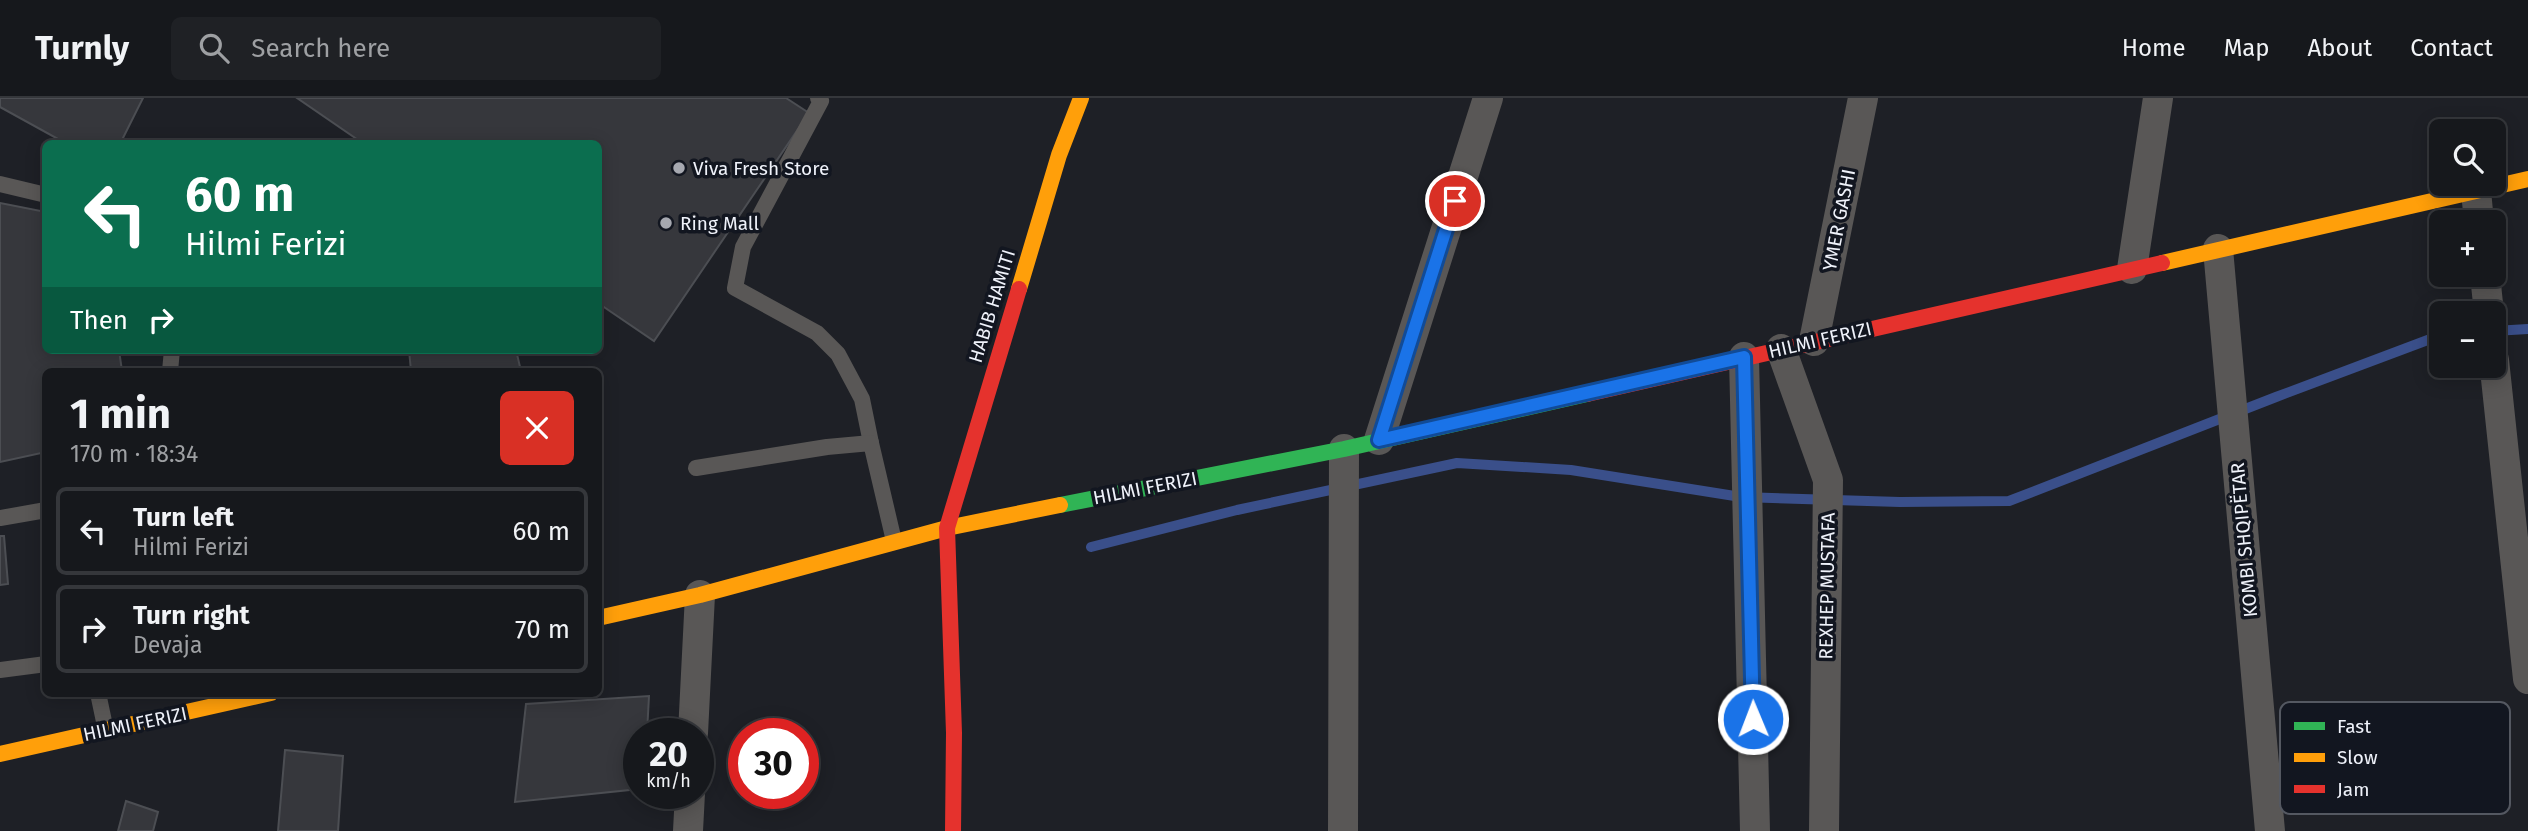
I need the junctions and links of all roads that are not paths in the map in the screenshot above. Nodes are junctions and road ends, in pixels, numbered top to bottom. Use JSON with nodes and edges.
{"nodes":[{"id":1,"x":818,"y":98,"type":"edge"},
{"id":2,"x":1081,"y":98,"type":"edge"},
{"id":3,"x":1488,"y":98,"type":"edge"},
{"id":4,"x":1863,"y":98,"type":"edge"},
{"id":5,"x":2158,"y":98,"type":"edge"},
{"id":6,"x":2528,"y":179,"type":"edge"},
{"id":7,"x":0,"y":184,"type":"edge"},
{"id":8,"x":2506,"y":184,"type":"edge"},
{"id":9,"x":42,"y":194,"type":"edge"},
{"id":10,"x":2454,"y":196,"type":"edge"},
{"id":11,"x":2218,"y":249,"type":"junction"},
{"id":12,"x":2132,"y":269,"type":"junction"},
{"id":13,"x":1814,"y":341,"type":"junction"},
{"id":14,"x":1781,"y":349,"type":"junction"},
{"id":15,"x":1744,"y":357,"type":"junction"},
{"id":16,"x":2496,"y":378,"type":"edge"},
{"id":17,"x":1379,"y":440,"type":"junction"},
{"id":18,"x":871,"y":443,"type":"junction"},
{"id":19,"x":1343,"y":455,"type":"junction"},
{"id":20,"x":696,"y":468,"type":"dead end"},
{"id":21,"x":42,"y":511,"type":"edge"},
{"id":22,"x":0,"y":518,"type":"edge"},
{"id":23,"x":947,"y":528,"type":"junction"},
{"id":24,"x":894,"y":541,"type":"junction"},
{"id":25,"x":700,"y":595,"type":"junction"},
{"id":26,"x":602,"y":617,"type":"edge"},
{"id":27,"x":42,"y":665,"type":"edge"},
{"id":28,"x":0,"y":670,"type":"edge"},
{"id":29,"x":2528,"y":679,"type":"edge"},
{"id":30,"x":99,"y":697,"type":"edge"},
{"id":31,"x":254,"y":697,"type":"edge"},
{"id":32,"x":694,"y":718,"type":"edge"},
{"id":33,"x":106,"y":731,"type":"junction"},
{"id":34,"x":0,"y":754,"type":"edge"},
{"id":35,"x":689,"y":809,"type":"edge"},
{"id":36,"x":688,"y":831,"type":"edge"},
{"id":37,"x":953,"y":831,"type":"edge"},
{"id":38,"x":1343,"y":831,"type":"edge"},
{"id":39,"x":1755,"y":831,"type":"edge"},
{"id":40,"x":1824,"y":831,"type":"edge"},
{"id":41,"x":2270,"y":831,"type":"edge"}],
"edges":[{"from":1,"to":18,"type":"lane"},
{"from":2,"to":23,"type":"street","name":"HABIB HAMITI"},
{"from":3,"to":17,"type":"street"},
{"from":4,"to":13,"type":"street","name":"YMER GASHI"},
{"from":5,"to":12,"type":"street"},
{"from":6,"to":8,"type":"street","name":"HILMI FERIZI"},
{"from":7,"to":9,"type":"lane"},
{"from":10,"to":11,"type":"street","name":"HILMI FERIZI"},
{"from":11,"to":12,"type":"street","name":"HILMI FERIZI"},
{"from":11,"to":41,"type":"street","name":"KOMBI SHQIPËTAR"},
{"from":12,"to":13,"type":"street","name":"HILMI FERIZI"},
{"from":13,"to":14,"type":"street","name":"HILMI FERIZI"},
{"from":14,"to":15,"type":"street","name":"HILMI FERIZI"},
{"from":14,"to":40,"type":"street","name":"REXHEP MUSTAFA"},
{"from":15,"to":17,"type":"street","name":"HILMI FERIZI"},
{"from":15,"to":39,"type":"street"},
{"from":16,"to":29,"type":"street"},
{"from":17,"to":19,"type":"street","name":"HILMI FERIZI"},
{"from":18,"to":20,"type":"lane"},
{"from":18,"to":24,"type":"lane"},
{"from":19,"to":23,"type":"street","name":"HILMI FERIZI"},
{"from":19,"to":38,"type":"street"},
{"from":21,"to":22,"type":"lane"},
{"from":23,"to":24,"type":"street","name":"HILMI FERIZI"},
{"from":23,"to":37,"type":"street"},
{"from":24,"to":25,"type":"street","name":"HILMI FERIZI"},
{"from":25,"to":26,"type":"street","name":"HILMI FERIZI"},
{"from":25,"to":32,"type":"street"},
{"from":27,"to":28,"type":"lane"},
{"from":30,"to":33,"type":"lane"},
{"from":31,"to":33,"type":"street","name":"HILMI FERIZI"},
{"from":33,"to":34,"type":"street","name":"HILMI FERIZI"},
{"from":35,"to":36,"type":"street"}]}
